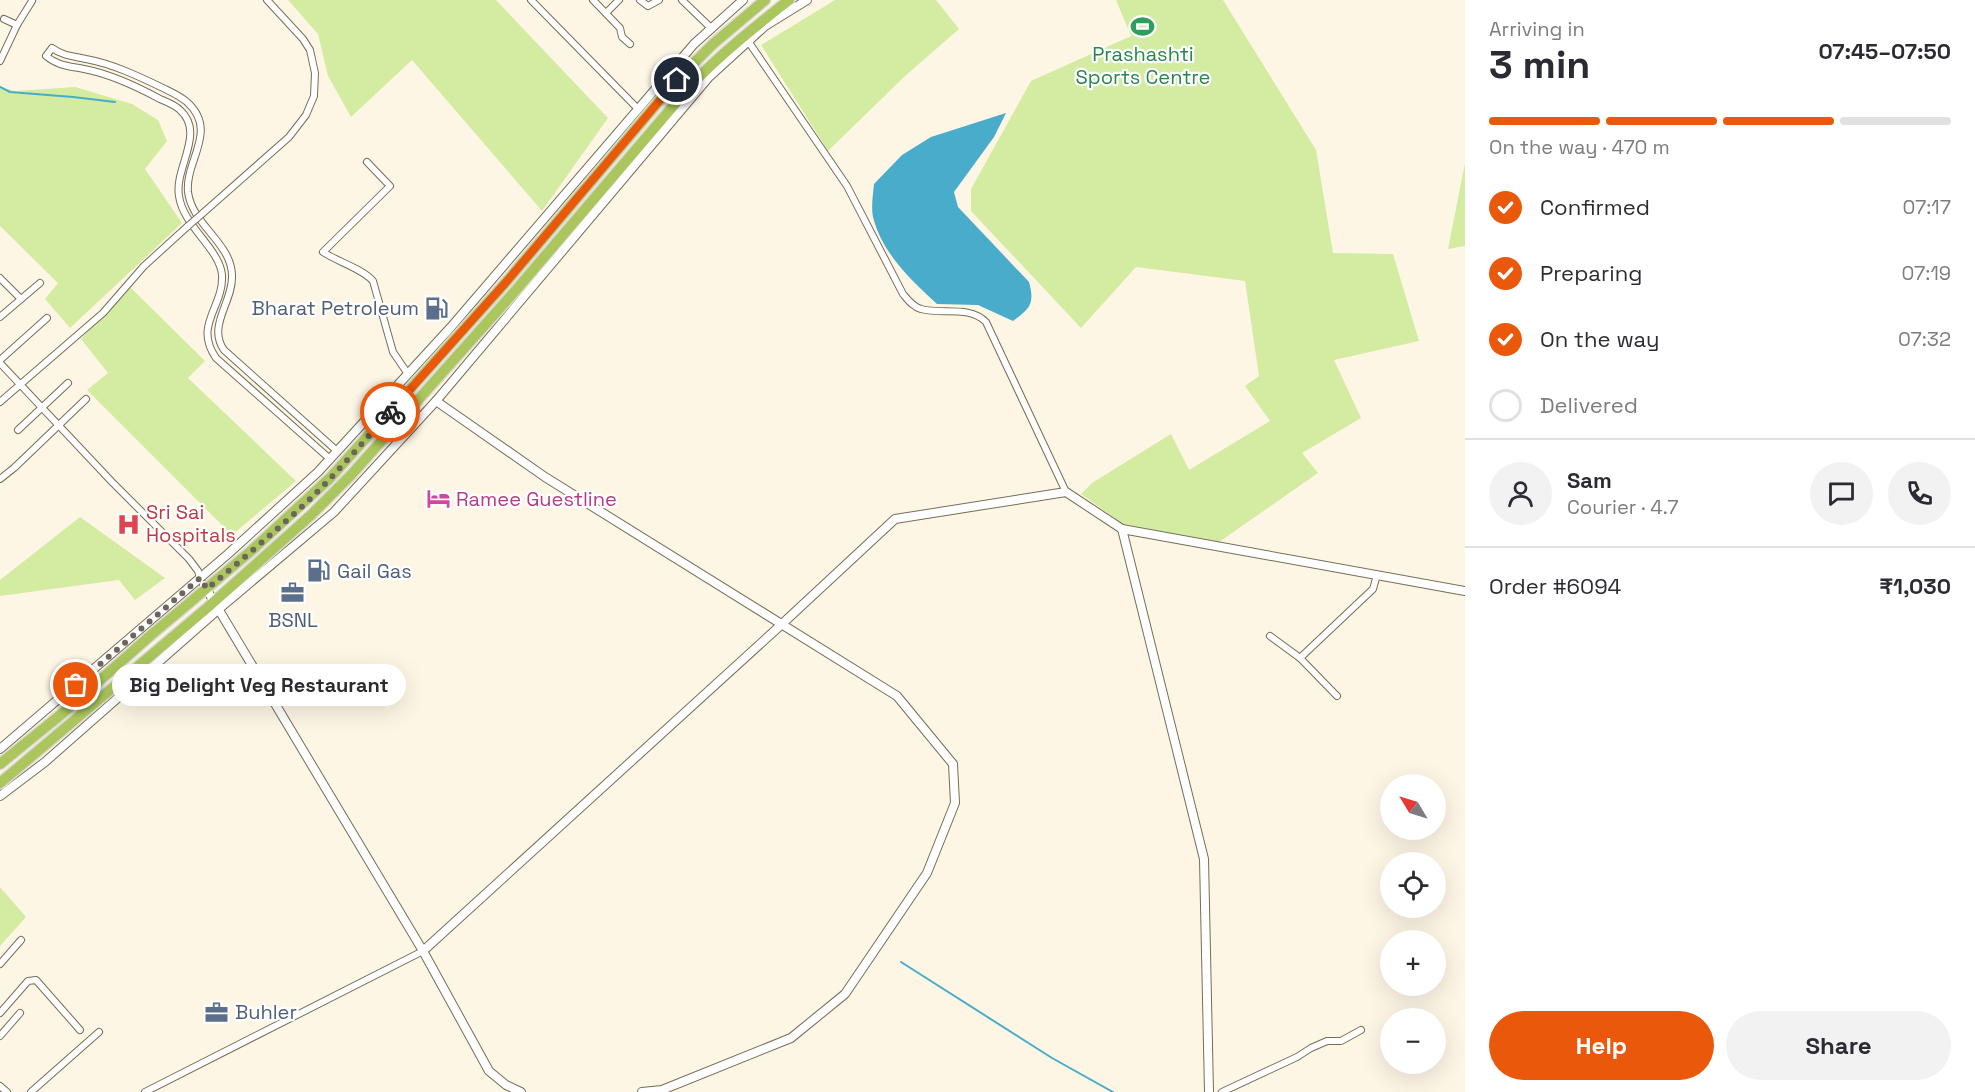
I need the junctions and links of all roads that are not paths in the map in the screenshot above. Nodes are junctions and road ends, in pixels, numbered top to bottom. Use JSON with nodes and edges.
{"nodes":[{"id":1,"x":267,"y":0,"type":"edge"},
{"id":2,"x":531,"y":0,"type":"edge"},
{"id":3,"x":593,"y":0,"type":"edge"},
{"id":4,"x":619,"y":0,"type":"edge"},
{"id":5,"x":640,"y":0,"type":"edge"},
{"id":6,"x":659,"y":0,"type":"edge"},
{"id":7,"x":682,"y":0,"type":"edge"},
{"id":8,"x":743,"y":0,"type":"edge"},
{"id":9,"x":765,"y":0,"type":"edge"},
{"id":10,"x":789,"y":0,"type":"edge"},
{"id":11,"x":807,"y":0,"type":"edge"},
{"id":12,"x":32,"y":1,"type":"edge"},
{"id":13,"x":606,"y":13,"type":"junction"},
{"id":14,"x":4,"y":19,"type":"dead end"},
{"id":15,"x":17,"y":25,"type":"junction"},
{"id":16,"x":711,"y":28,"type":"junction"},
{"id":17,"x":748,"y":42,"type":"junction"},
{"id":18,"x":630,"y":44,"type":"dead end"},
{"id":19,"x":0,"y":61,"type":"edge"},
{"id":20,"x":681,"y":103,"type":"junction"},
{"id":21,"x":638,"y":108,"type":"junction"},
{"id":22,"x":367,"y":162,"type":"dead end"},
{"id":23,"x":0,"y":278,"type":"edge"},
{"id":24,"x":40,"y":284,"type":"dead end"},
{"id":25,"x":21,"y":299,"type":"junction"},
{"id":26,"x":0,"y":317,"type":"edge"},
{"id":27,"x":47,"y":318,"type":"dead end"},
{"id":28,"x":0,"y":361,"type":"edge"},
{"id":29,"x":408,"y":374,"type":"junction"},
{"id":30,"x":68,"y":383,"type":"dead end"},
{"id":31,"x":20,"y":384,"type":"junction"},
{"id":32,"x":86,"y":399,"type":"dead end"},
{"id":33,"x":436,"y":401,"type":"junction"},
{"id":34,"x":0,"y":402,"type":"edge"},
{"id":35,"x":42,"y":407,"type":"junction"},
{"id":36,"x":58,"y":425,"type":"junction"},
{"id":37,"x":18,"y":430,"type":"dead end"},
{"id":38,"x":338,"y":452,"type":"junction"},
{"id":39,"x":330,"y":459,"type":"junction"},
{"id":40,"x":0,"y":479,"type":"edge"},
{"id":41,"x":1066,"y":492,"type":"junction"},
{"id":42,"x":1122,"y":529,"type":"junction"},
{"id":43,"x":1377,"y":575,"type":"junction"},
{"id":44,"x":197,"y":581,"type":"junction"},
{"id":45,"x":207,"y":589,"type":"junction"},
{"id":46,"x":1465,"y":591,"type":"edge"},
{"id":47,"x":217,"y":604,"type":"junction"},
{"id":48,"x":782,"y":624,"type":"junction"},
{"id":49,"x":1270,"y":636,"type":"dead end"},
{"id":50,"x":1300,"y":658,"type":"junction"},
{"id":51,"x":1337,"y":696,"type":"dead end"},
{"id":52,"x":0,"y":749,"type":"edge"},
{"id":53,"x":0,"y":764,"type":"edge"},
{"id":54,"x":0,"y":783,"type":"edge"},
{"id":55,"x":0,"y":796,"type":"edge"},
{"id":56,"x":21,"y":940,"type":"dead end"},
{"id":57,"x":423,"y":951,"type":"junction"},
{"id":58,"x":0,"y":964,"type":"edge"},
{"id":59,"x":0,"y":1013,"type":"edge"},
{"id":60,"x":20,"y":1013,"type":"dead end"},
{"id":61,"x":80,"y":1030,"type":"dead end"},
{"id":62,"x":1361,"y":1030,"type":"dead end"},
{"id":63,"x":99,"y":1032,"type":"dead end"},
{"id":64,"x":0,"y":1036,"type":"edge"},
{"id":65,"x":0,"y":1086,"type":"edge"},
{"id":66,"x":7,"y":1092,"type":"edge"},
{"id":67,"x":31,"y":1092,"type":"edge"},
{"id":68,"x":145,"y":1092,"type":"edge"},
{"id":69,"x":522,"y":1092,"type":"edge"},
{"id":70,"x":642,"y":1092,"type":"edge"},
{"id":71,"x":1210,"y":1092,"type":"edge"},
{"id":72,"x":1222,"y":1092,"type":"edge"}],
"edges":[{"from":1,"to":31,"type":"street","bridge":true},
{"from":2,"to":21,"type":"street"},
{"from":3,"to":13,"type":"street"},
{"from":4,"to":13,"type":"street"},
{"from":5,"to":6,"type":"street"},
{"from":7,"to":16,"type":"street"},
{"from":8,"to":16,"type":"street"},
{"from":9,"to":45,"type":"highway"},
{"from":10,"to":20,"type":"highway"},
{"from":11,"to":17,"type":"street"},
{"from":12,"to":15,"type":"street"},
{"from":13,"to":18,"type":"street"},
{"from":14,"to":15,"type":"street"},
{"from":15,"to":19,"type":"street"},
{"from":16,"to":21,"type":"street"},
{"from":17,"to":20,"type":"street"},
{"from":17,"to":41,"type":"street"},
{"from":20,"to":33,"type":"street"},
{"from":20,"to":47,"type":"highway"},
{"from":21,"to":29,"type":"street"},
{"from":22,"to":29,"type":"street"},
{"from":23,"to":25,"type":"street"},
{"from":24,"to":25,"type":"street"},
{"from":25,"to":26,"type":"street"},
{"from":27,"to":28,"type":"street"},
{"from":28,"to":31,"type":"street"},
{"from":29,"to":38,"type":"street"},
{"from":30,"to":35,"type":"street"},
{"from":31,"to":34,"type":"street"},
{"from":31,"to":35,"type":"street"},
{"from":32,"to":36,"type":"street"},
{"from":33,"to":47,"type":"street"},
{"from":33,"to":48,"type":"street"},
{"from":35,"to":36,"type":"street"},
{"from":35,"to":37,"type":"street"},
{"from":36,"to":40,"type":"street"},
{"from":36,"to":44,"type":"street"},
{"from":38,"to":39,"type":"street"},
{"from":38,"to":39,"type":"street"},
{"from":39,"to":44,"type":"street"},
{"from":41,"to":42,"type":"street"},
{"from":41,"to":48,"type":"street"},
{"from":42,"to":43,"type":"street"},
{"from":42,"to":71,"type":"street"},
{"from":43,"to":46,"type":"street"},
{"from":43,"to":50,"type":"street"},
{"from":44,"to":45,"type":"street"},
{"from":44,"to":52,"type":"street"},
{"from":45,"to":47,"type":"street"},
{"from":45,"to":53,"type":"highway"},
{"from":47,"to":54,"type":"highway"},
{"from":47,"to":55,"type":"street"},
{"from":47,"to":57,"type":"street"},
{"from":48,"to":57,"type":"street"},
{"from":48,"to":70,"type":"street"},
{"from":49,"to":50,"type":"street"},
{"from":50,"to":51,"type":"street"},
{"from":56,"to":58,"type":"street"},
{"from":57,"to":68,"type":"street"},
{"from":57,"to":69,"type":"street"},
{"from":59,"to":61,"type":"street"},
{"from":60,"to":64,"type":"street"},
{"from":62,"to":72,"type":"street"},
{"from":63,"to":67,"type":"street"},
{"from":65,"to":66,"type":"street"}]}
